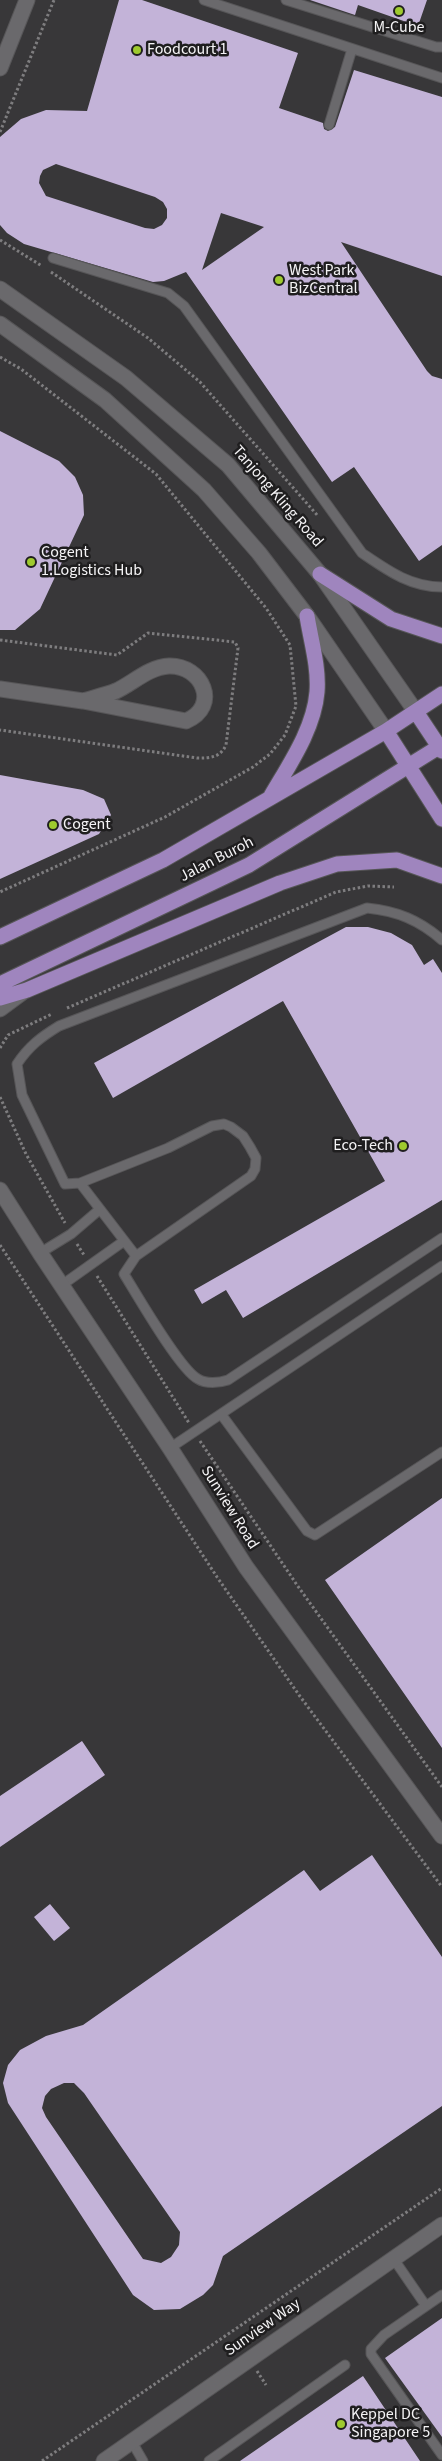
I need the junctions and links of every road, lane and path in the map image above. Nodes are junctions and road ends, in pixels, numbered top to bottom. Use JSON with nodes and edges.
{"nodes":[{"id":1,"x":27,"y":0,"type":"edge"},
{"id":2,"x":54,"y":0,"type":"edge"},
{"id":3,"x":204,"y":0,"type":"edge"},
{"id":4,"x":286,"y":0,"type":"edge"},
{"id":5,"x":442,"y":47,"type":"edge"},
{"id":6,"x":352,"y":49,"type":"junction"},
{"id":7,"x":0,"y":68,"type":"edge"},
{"id":8,"x":442,"y":78,"type":"edge"},
{"id":9,"x":329,"y":125,"type":"dead end"},
{"id":10,"x":0,"y":132,"type":"edge"},
{"id":11,"x":0,"y":240,"type":"edge"},
{"id":12,"x":53,"y":258,"type":"dead end"},
{"id":13,"x":0,"y":289,"type":"edge"},
{"id":14,"x":0,"y":324,"type":"edge"},
{"id":15,"x":0,"y":357,"type":"edge"},
{"id":16,"x":320,"y":519,"type":"dead end"},
{"id":17,"x":320,"y":574,"type":"junction"},
{"id":18,"x":442,"y":587,"type":"edge"},
{"id":19,"x":307,"y":616,"type":"junction"},
{"id":20,"x":442,"y":636,"type":"edge"},
{"id":21,"x":0,"y":640,"type":"edge"},
{"id":22,"x":238,"y":648,"type":"dead end"},
{"id":23,"x":0,"y":690,"type":"edge"},
{"id":24,"x":442,"y":694,"type":"edge"},
{"id":25,"x":82,"y":701,"type":"junction"},
{"id":26,"x":416,"y":712,"type":"junction"},
{"id":27,"x":386,"y":731,"type":"junction"},
{"id":28,"x":441,"y":748,"type":"edge"},
{"id":29,"x":409,"y":766,"type":"junction"},
{"id":30,"x":270,"y":798,"type":"junction"},
{"id":31,"x":442,"y":818,"type":"edge"},
{"id":32,"x":442,"y":876,"type":"edge"},
{"id":33,"x":394,"y":887,"type":"dead end"},
{"id":34,"x":0,"y":892,"type":"edge"},
{"id":35,"x":0,"y":937,"type":"edge"},
{"id":36,"x":442,"y":940,"type":"edge"},
{"id":37,"x":0,"y":984,"type":"edge"},
{"id":38,"x":26,"y":990,"type":"junction"},
{"id":39,"x":0,"y":998,"type":"edge"},
{"id":40,"x":0,"y":1009,"type":"edge"},
{"id":41,"x":63,"y":1009,"type":"dead end"},
{"id":42,"x":54,"y":1013,"type":"dead end"},
{"id":43,"x":0,"y":1048,"type":"edge"},
{"id":44,"x":0,"y":1097,"type":"edge"},
{"id":45,"x":80,"y":1183,"type":"junction"},
{"id":46,"x":0,"y":1190,"type":"edge"},
{"id":47,"x":99,"y":1210,"type":"junction"},
{"id":48,"x":71,"y":1234,"type":"junction"},
{"id":49,"x":442,"y":1238,"type":"edge"},
{"id":50,"x":124,"y":1241,"type":"junction"},
{"id":51,"x":0,"y":1245,"type":"edge"},
{"id":52,"x":40,"y":1253,"type":"junction"},
{"id":53,"x":136,"y":1256,"type":"junction"},
{"id":54,"x":90,"y":1265,"type":"junction"},
{"id":55,"x":442,"y":1266,"type":"edge"},
{"id":56,"x":62,"y":1285,"type":"junction"},
{"id":57,"x":221,"y":1414,"type":"junction"},
{"id":58,"x":194,"y":1432,"type":"junction"},
{"id":59,"x":170,"y":1448,"type":"junction"},
{"id":60,"x":442,"y":1452,"type":"edge"},
{"id":61,"x":442,"y":1787,"type":"edge"},
{"id":62,"x":442,"y":1836,"type":"edge"},
{"id":63,"x":442,"y":1887,"type":"edge"},
{"id":64,"x":442,"y":2188,"type":"edge"},
{"id":65,"x":442,"y":2224,"type":"edge"},
{"id":66,"x":393,"y":2258,"type":"junction"},
{"id":67,"x":442,"y":2295,"type":"edge"},
{"id":68,"x":426,"y":2306,"type":"junction"},
{"id":69,"x":345,"y":2365,"type":"dead end"},
{"id":70,"x":132,"y":2442,"type":"junction"},
{"id":71,"x":442,"y":2455,"type":"edge"},
{"id":72,"x":42,"y":2461,"type":"edge"},
{"id":73,"x":104,"y":2461,"type":"edge"},
{"id":74,"x":143,"y":2461,"type":"edge"},
{"id":75,"x":209,"y":2461,"type":"edge"}],
"edges":[{"from":1,"to":7,"type":"street"},
{"from":2,"to":10,"type":"path"},
{"from":3,"to":6,"type":"lane"},
{"from":4,"to":5,"type":"lane"},
{"from":6,"to":8,"type":"lane"},
{"from":6,"to":9,"type":"lane"},
{"from":11,"to":16,"type":"path"},
{"from":12,"to":18,"type":"lane"},
{"from":13,"to":17,"type":"street","name":"Tanjong Kling Road"},
{"from":14,"to":19,"type":"street"},
{"from":15,"to":34,"type":"path"},
{"from":17,"to":20,"type":"main road"},
{"from":17,"to":26,"type":"street","name":"Tanjong Kling Road"},
{"from":19,"to":27,"type":"street"},
{"from":19,"to":30,"type":"main road"},
{"from":21,"to":22,"type":"path"},
{"from":23,"to":25,"type":"street"},
{"from":24,"to":26,"type":"main road","name":"Jalan Buroh"},
{"from":25,"to":25,"type":"street"},
{"from":26,"to":27,"type":"main road","name":"Jalan Buroh"},
{"from":26,"to":28,"type":"main road"},
{"from":27,"to":29,"type":"main road"},
{"from":27,"to":30,"type":"main road","name":"Jalan Buroh"},
{"from":28,"to":29,"type":"main road","name":"Jalan Buroh"},
{"from":29,"to":31,"type":"main road"},
{"from":29,"to":37,"type":"main road","name":"Jalan Buroh"},
{"from":30,"to":35,"type":"main road","name":"Jalan Buroh"},
{"from":32,"to":38,"type":"main road"},
{"from":33,"to":41,"type":"path"},
{"from":36,"to":45,"type":"lane"},
{"from":38,"to":39,"type":"main road"},
{"from":38,"to":40,"type":"street"},
{"from":42,"to":43,"type":"path"},
{"from":44,"to":48,"type":"path"},
{"from":45,"to":47,"type":"lane"},
{"from":45,"to":53,"type":"lane"},
{"from":46,"to":52,"type":"street","name":"Sunview Road"},
{"from":47,"to":48,"type":"lane"},
{"from":47,"to":50,"type":"lane"},
{"from":48,"to":52,"type":"lane"},
{"from":48,"to":54,"type":"path"},
{"from":49,"to":53,"type":"lane"},
{"from":50,"to":53,"type":"lane"},
{"from":50,"to":54,"type":"lane"},
{"from":51,"to":63,"type":"path"},
{"from":52,"to":56,"type":"street","name":"Sunview Road"},
{"from":54,"to":56,"type":"lane"},
{"from":54,"to":58,"type":"path"},
{"from":55,"to":57,"type":"lane"},
{"from":56,"to":59,"type":"street","name":"Sunview Road"},
{"from":57,"to":58,"type":"lane"},
{"from":57,"to":60,"type":"lane"},
{"from":58,"to":59,"type":"lane"},
{"from":58,"to":61,"type":"path"},
{"from":59,"to":62,"type":"street","name":"Sunview Road"},
{"from":64,"to":72,"type":"path"},
{"from":65,"to":66,"type":"street","name":"Sunview Way"},
{"from":66,"to":68,"type":"lane"},
{"from":66,"to":70,"type":"street","name":"Sunview Way"},
{"from":67,"to":68,"type":"lane"},
{"from":68,"to":71,"type":"lane"},
{"from":69,"to":75,"type":"lane"},
{"from":70,"to":73,"type":"street","name":"Sunview Way"},
{"from":70,"to":74,"type":"lane"}]}
